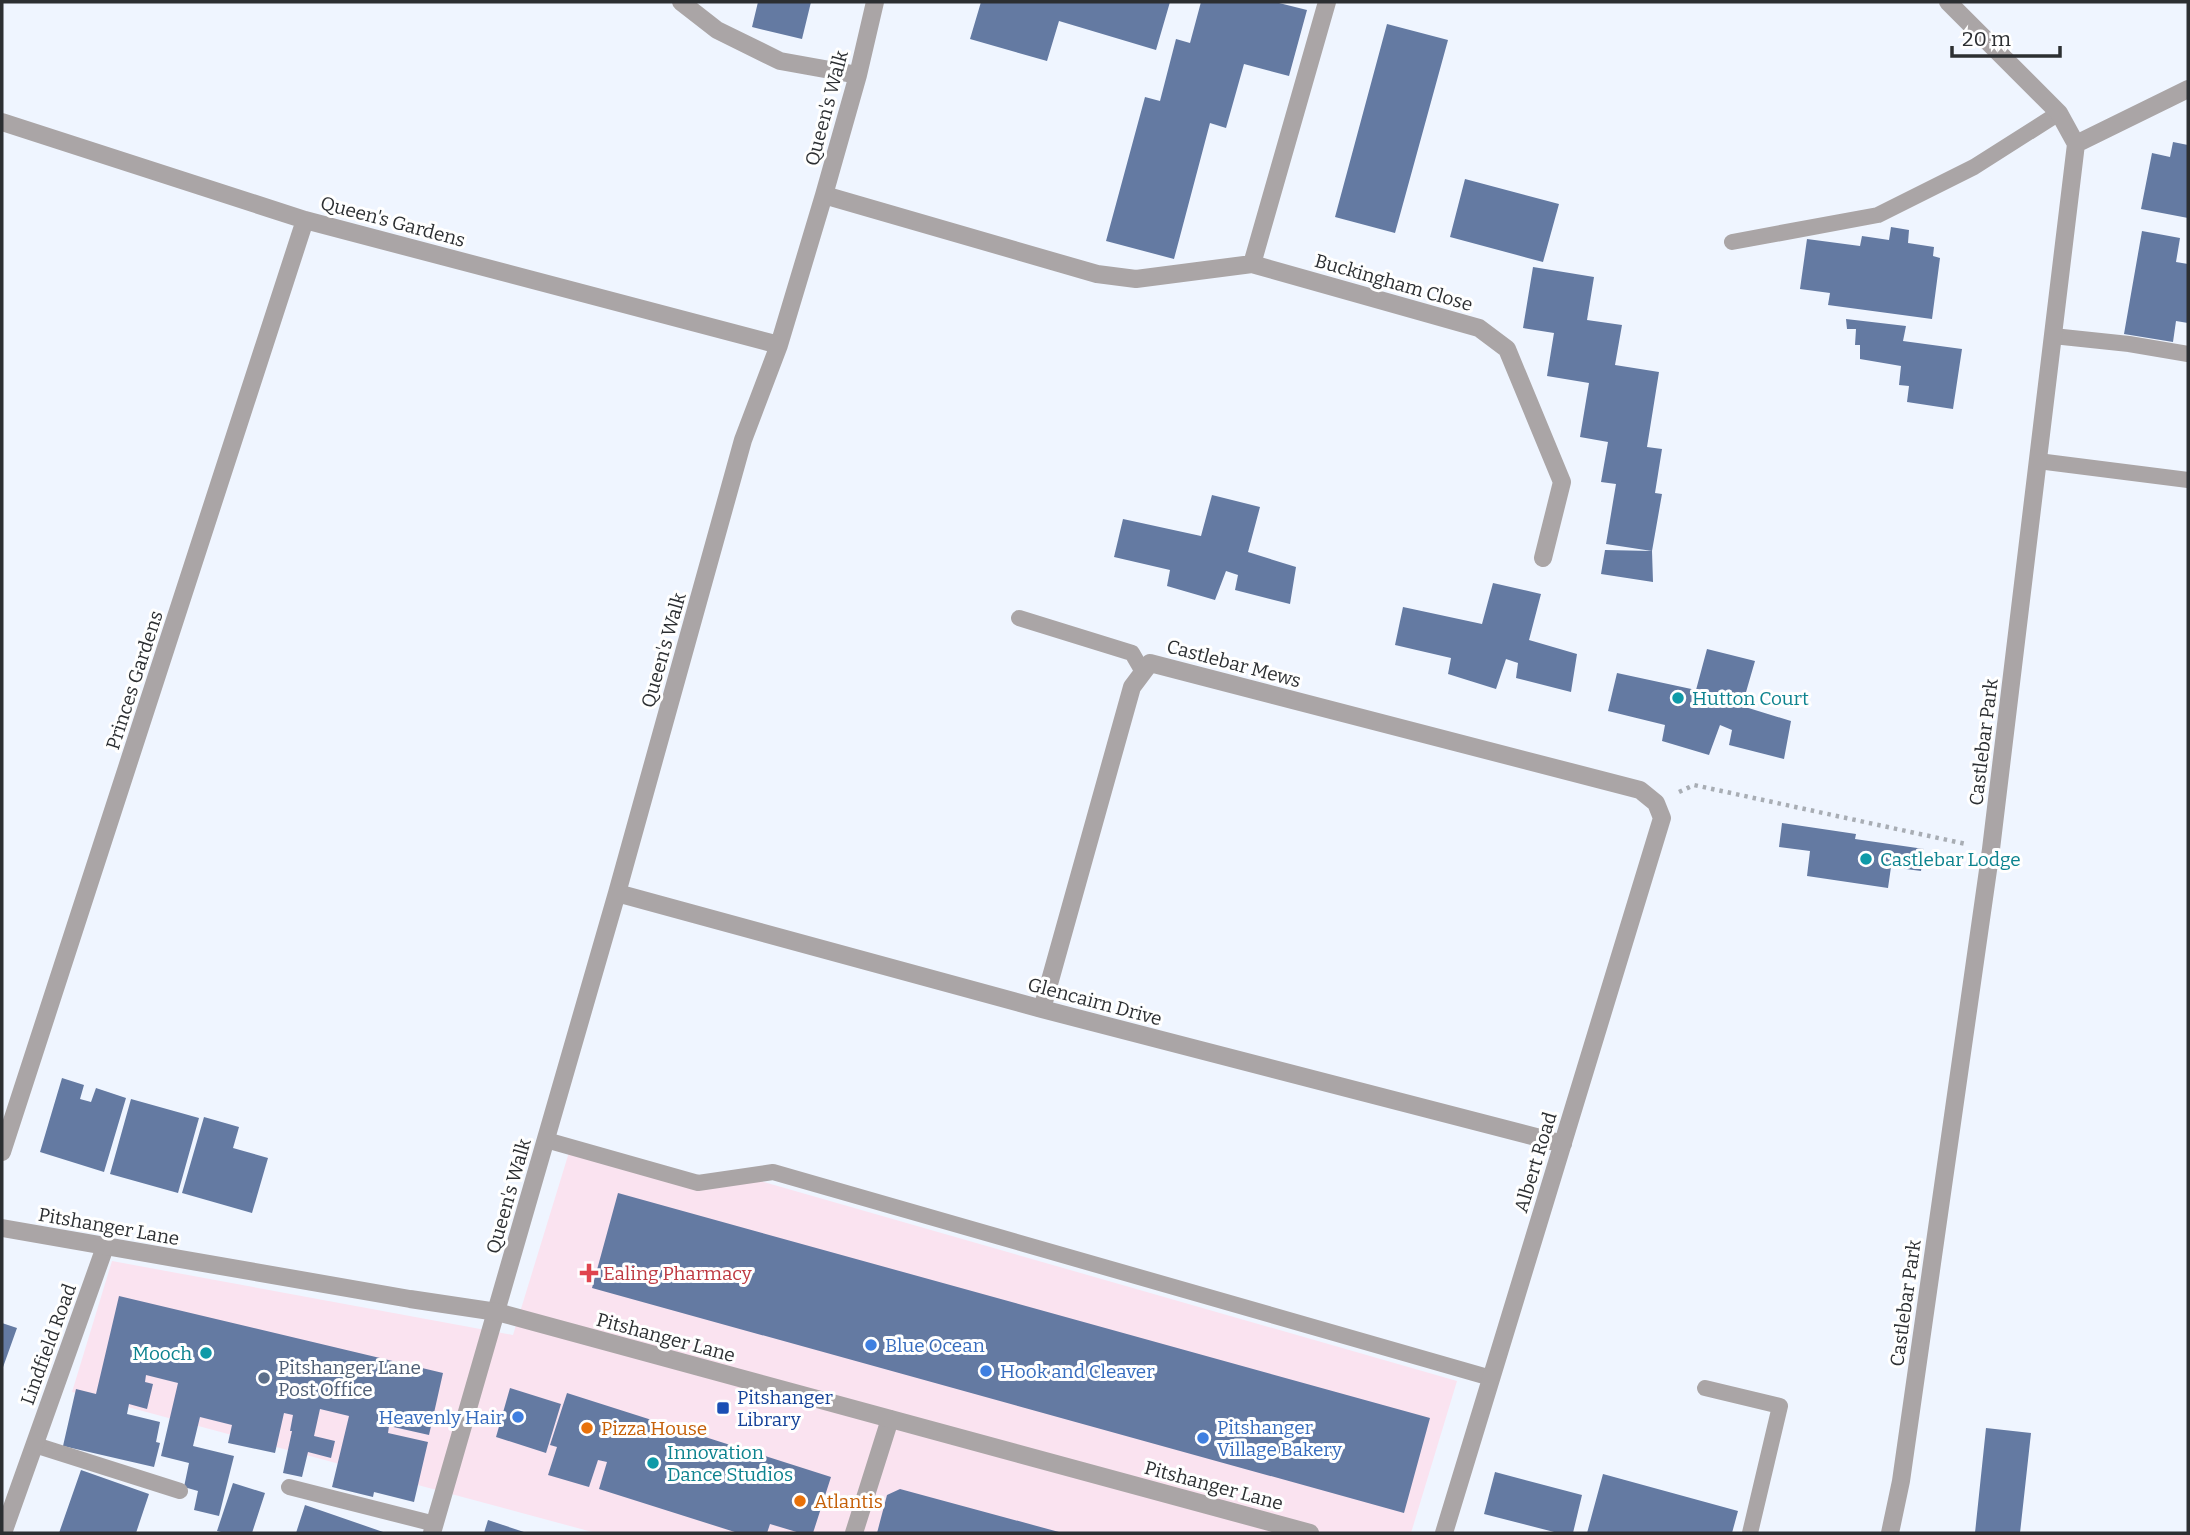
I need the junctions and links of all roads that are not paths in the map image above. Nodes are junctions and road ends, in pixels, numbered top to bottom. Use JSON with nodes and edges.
{"nodes":[{"id":1,"x":681,"y":2,"type":"edge"},
{"id":2,"x":875,"y":2,"type":"edge"},
{"id":3,"x":1327,"y":2,"type":"edge"},
{"id":4,"x":1948,"y":2,"type":"edge"},
{"id":5,"x":858,"y":75,"type":"junction"},
{"id":6,"x":2188,"y":89,"type":"edge"},
{"id":7,"x":2059,"y":113,"type":"junction"},
{"id":8,"x":2,"y":122,"type":"edge"},
{"id":9,"x":2076,"y":144,"type":"junction"},
{"id":10,"x":824,"y":195,"type":"junction"},
{"id":11,"x":305,"y":220,"type":"junction"},
{"id":12,"x":1731,"y":242,"type":"dead end"},
{"id":13,"x":1252,"y":264,"type":"junction"},
{"id":14,"x":2053,"y":336,"type":"junction"},
{"id":15,"x":779,"y":345,"type":"junction"},
{"id":16,"x":2188,"y":354,"type":"edge"},
{"id":17,"x":2038,"y":461,"type":"junction"},
{"id":18,"x":2188,"y":480,"type":"edge"},
{"id":19,"x":1543,"y":558,"type":"dead end"},
{"id":20,"x":1019,"y":618,"type":"dead end"},
{"id":21,"x":1143,"y":672,"type":"junction"},
{"id":22,"x":1656,"y":803,"type":"joint"},
{"id":23,"x":617,"y":893,"type":"junction"},
{"id":24,"x":1042,"y":1009,"type":"junction"},
{"id":25,"x":546,"y":1140,"type":"junction"},
{"id":26,"x":1563,"y":1144,"type":"junction"},
{"id":27,"x":2,"y":1152,"type":"edge"},
{"id":28,"x":2,"y":1228,"type":"edge"},
{"id":29,"x":105,"y":1247,"type":"junction"},
{"id":30,"x":497,"y":1312,"type":"junction"},
{"id":31,"x":1491,"y":1378,"type":"junction"},
{"id":32,"x":1704,"y":1388,"type":"dead end"},
{"id":33,"x":890,"y":1419,"type":"junction"},
{"id":34,"x":35,"y":1445,"type":"junction"},
{"id":35,"x":289,"y":1487,"type":"dead end"},
{"id":36,"x":180,"y":1491,"type":"dead end"},
{"id":37,"x":1268,"y":1527,"type":"edge"},
{"id":38,"x":433,"y":1528,"type":"edge"},
{"id":39,"x":4,"y":1533,"type":"edge"},
{"id":40,"x":854,"y":1533,"type":"edge"},
{"id":41,"x":1310,"y":1533,"type":"edge"},
{"id":42,"x":1444,"y":1533,"type":"edge"},
{"id":43,"x":1750,"y":1533,"type":"edge"},
{"id":44,"x":1890,"y":1533,"type":"edge"}],
"edges":[{"from":1,"to":5,"type":"street"},
{"from":2,"to":5,"type":"street","name":"Queen's Walk"},
{"from":3,"to":13,"type":"street"},
{"from":4,"to":7,"type":"street"},
{"from":5,"to":10,"type":"street","name":"Queen's Walk"},
{"from":6,"to":9,"type":"street"},
{"from":7,"to":9,"type":"street"},
{"from":7,"to":12,"type":"lane"},
{"from":8,"to":11,"type":"street","name":"Queen's Gardens"},
{"from":9,"to":14,"type":"street","name":"Castlebar Park"},
{"from":10,"to":13,"type":"street","name":"Buckingham Close"},
{"from":10,"to":15,"type":"street","name":"Queen's Walk"},
{"from":11,"to":15,"type":"street","name":"Queen's Gardens"},
{"from":11,"to":27,"type":"street","name":"Princes Gardens"},
{"from":13,"to":19,"type":"street","name":"Buckingham Close"},
{"from":14,"to":16,"type":"lane"},
{"from":14,"to":17,"type":"street","name":"Castlebar Park"},
{"from":15,"to":23,"type":"street","name":"Queen's Walk"},
{"from":17,"to":18,"type":"lane"},
{"from":17,"to":44,"type":"street","name":"Castlebar Park"},
{"from":20,"to":21,"type":"lane"},
{"from":21,"to":22,"type":"street","name":"Castlebar Mews"},
{"from":21,"to":24,"type":"street","name":"Castlebar Mews"},
{"from":22,"to":26,"type":"street","name":"Albert Road"},
{"from":23,"to":24,"type":"street","name":"Glencairn Drive"},
{"from":23,"to":25,"type":"street","name":"Queen's Walk"},
{"from":24,"to":26,"type":"street","name":"Glencairn Drive"},
{"from":25,"to":30,"type":"street","name":"Queen's Walk"},
{"from":25,"to":31,"type":"lane"},
{"from":26,"to":31,"type":"street","name":"Albert Road"},
{"from":28,"to":29,"type":"street","name":"Pitshanger Lane"},
{"from":29,"to":30,"type":"street","name":"Pitshanger Lane"},
{"from":29,"to":34,"type":"street","name":"Lindfield Road"},
{"from":30,"to":33,"type":"street","name":"Pitshanger Lane"},
{"from":30,"to":38,"type":"street","name":"Queen's Walk"},
{"from":31,"to":42,"type":"street","name":"Albert Road"},
{"from":32,"to":43,"type":"lane"},
{"from":33,"to":37,"type":"street","name":"Pitshanger Lane"},
{"from":33,"to":40,"type":"street"},
{"from":34,"to":36,"type":"lane"},
{"from":34,"to":39,"type":"street","name":"Lindfield Road"},
{"from":35,"to":38,"type":"lane"},
{"from":37,"to":41,"type":"street","name":"Pitshanger Lane"}]}
